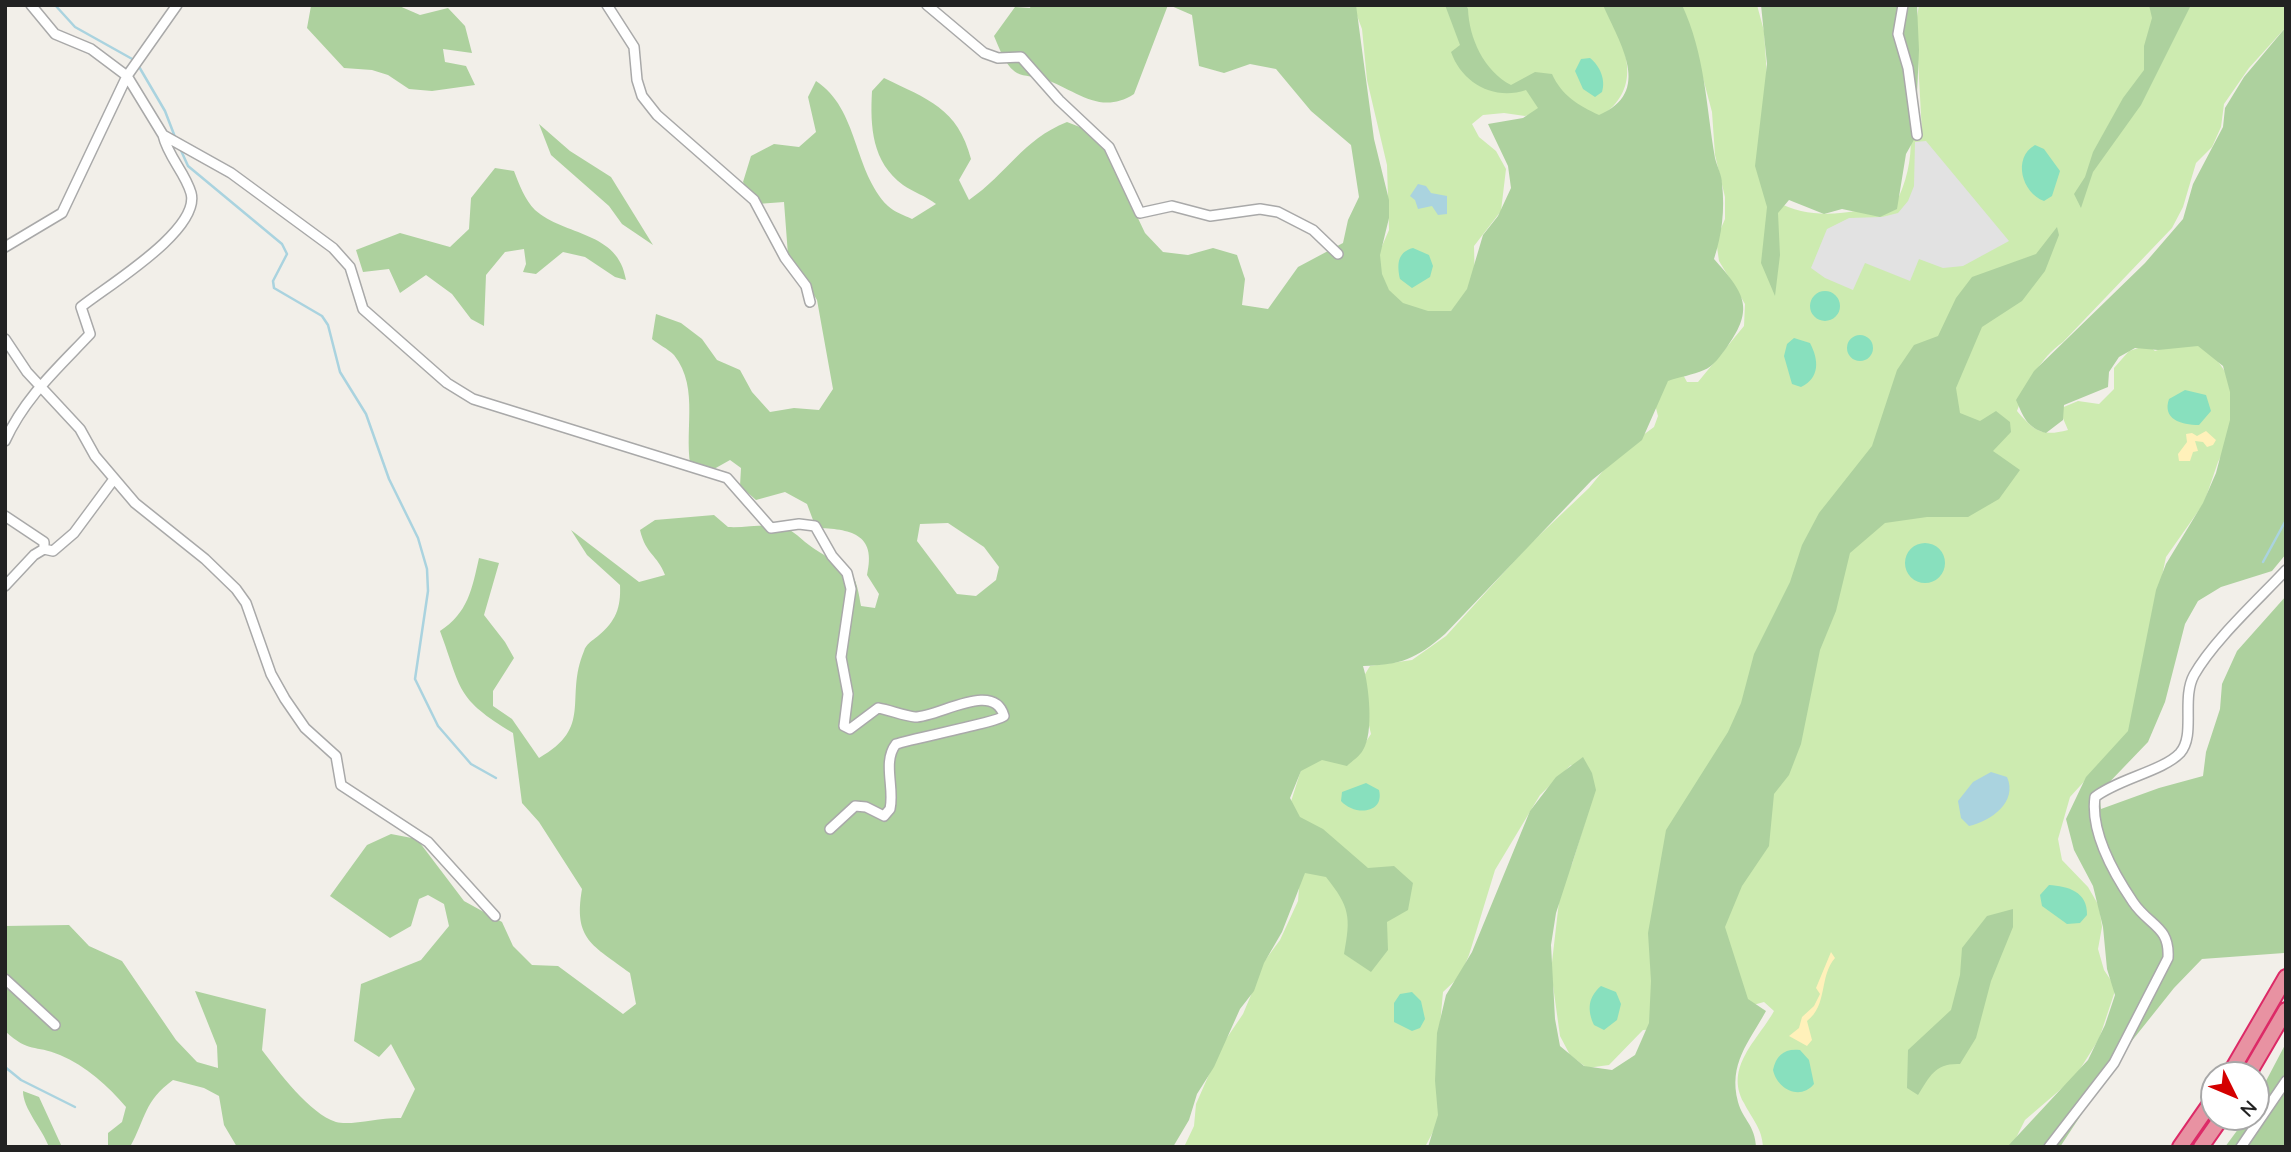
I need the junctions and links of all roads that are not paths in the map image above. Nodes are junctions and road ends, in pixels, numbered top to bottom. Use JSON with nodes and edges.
{"nodes":[{"id":1,"x":31,"y":5,"type":"edge"},
{"id":2,"x":177,"y":5,"type":"edge"},
{"id":3,"x":607,"y":5,"type":"edge"},
{"id":4,"x":927,"y":5,"type":"edge"},
{"id":5,"x":1903,"y":5,"type":"edge"},
{"id":6,"x":128,"y":76,"type":"junction"},
{"id":7,"x":163,"y":135,"type":"junction"},
{"id":8,"x":1917,"y":135,"type":"dead end"},
{"id":9,"x":5,"y":247,"type":"edge"},
{"id":10,"x":1338,"y":254,"type":"dead end"},
{"id":11,"x":810,"y":302,"type":"dead end"},
{"id":12,"x":5,"y":340,"type":"edge"},
{"id":13,"x":41,"y":384,"type":"junction"},
{"id":14,"x":5,"y":440,"type":"edge"},
{"id":15,"x":114,"y":479,"type":"junction"},
{"id":16,"x":5,"y":516,"type":"edge"},
{"id":17,"x":44,"y":549,"type":"junction"},
{"id":18,"x":2286,"y":570,"type":"edge"},
{"id":19,"x":5,"y":586,"type":"edge"},
{"id":20,"x":830,"y":829,"type":"dead end"},
{"id":21,"x":495,"y":916,"type":"dead end"},
{"id":22,"x":2286,"y":977,"type":"edge"},
{"id":23,"x":5,"y":979,"type":"edge"},
{"id":24,"x":2286,"y":1010,"type":"edge"},
{"id":25,"x":55,"y":1026,"type":"dead end"},
{"id":26,"x":2236,"y":1061,"type":"edge"},
{"id":27,"x":2256,"y":1061,"type":"edge"},
{"id":28,"x":2286,"y":1081,"type":"edge"},
{"id":29,"x":2200,"y":1118,"type":"edge"},
{"id":30,"x":2212,"y":1131,"type":"edge"},
{"id":31,"x":2049,"y":1147,"type":"edge"},
{"id":32,"x":2179,"y":1147,"type":"edge"},
{"id":33,"x":2201,"y":1147,"type":"edge"},
{"id":34,"x":2241,"y":1147,"type":"edge"}],
"edges":[{"from":1,"to":6,"type":"street"},
{"from":2,"to":6,"type":"street"},
{"from":3,"to":11,"type":"street"},
{"from":4,"to":10,"type":"street"},
{"from":5,"to":8,"type":"street"},
{"from":6,"to":7,"type":"street"},
{"from":6,"to":9,"type":"street"},
{"from":7,"to":13,"type":"street"},
{"from":7,"to":20,"type":"street"},
{"from":12,"to":13,"type":"street"},
{"from":13,"to":14,"type":"street"},
{"from":13,"to":15,"type":"street"},
{"from":15,"to":17,"type":"street"},
{"from":15,"to":21,"type":"street"},
{"from":16,"to":17,"type":"street"},
{"from":17,"to":19,"type":"street"},
{"from":18,"to":31,"type":"street"},
{"from":22,"to":26,"type":"highway"},
{"from":23,"to":25,"type":"street"},
{"from":24,"to":27,"type":"highway"},
{"from":28,"to":34,"type":"street"},
{"from":29,"to":32,"type":"highway"},
{"from":30,"to":33,"type":"highway"}]}
